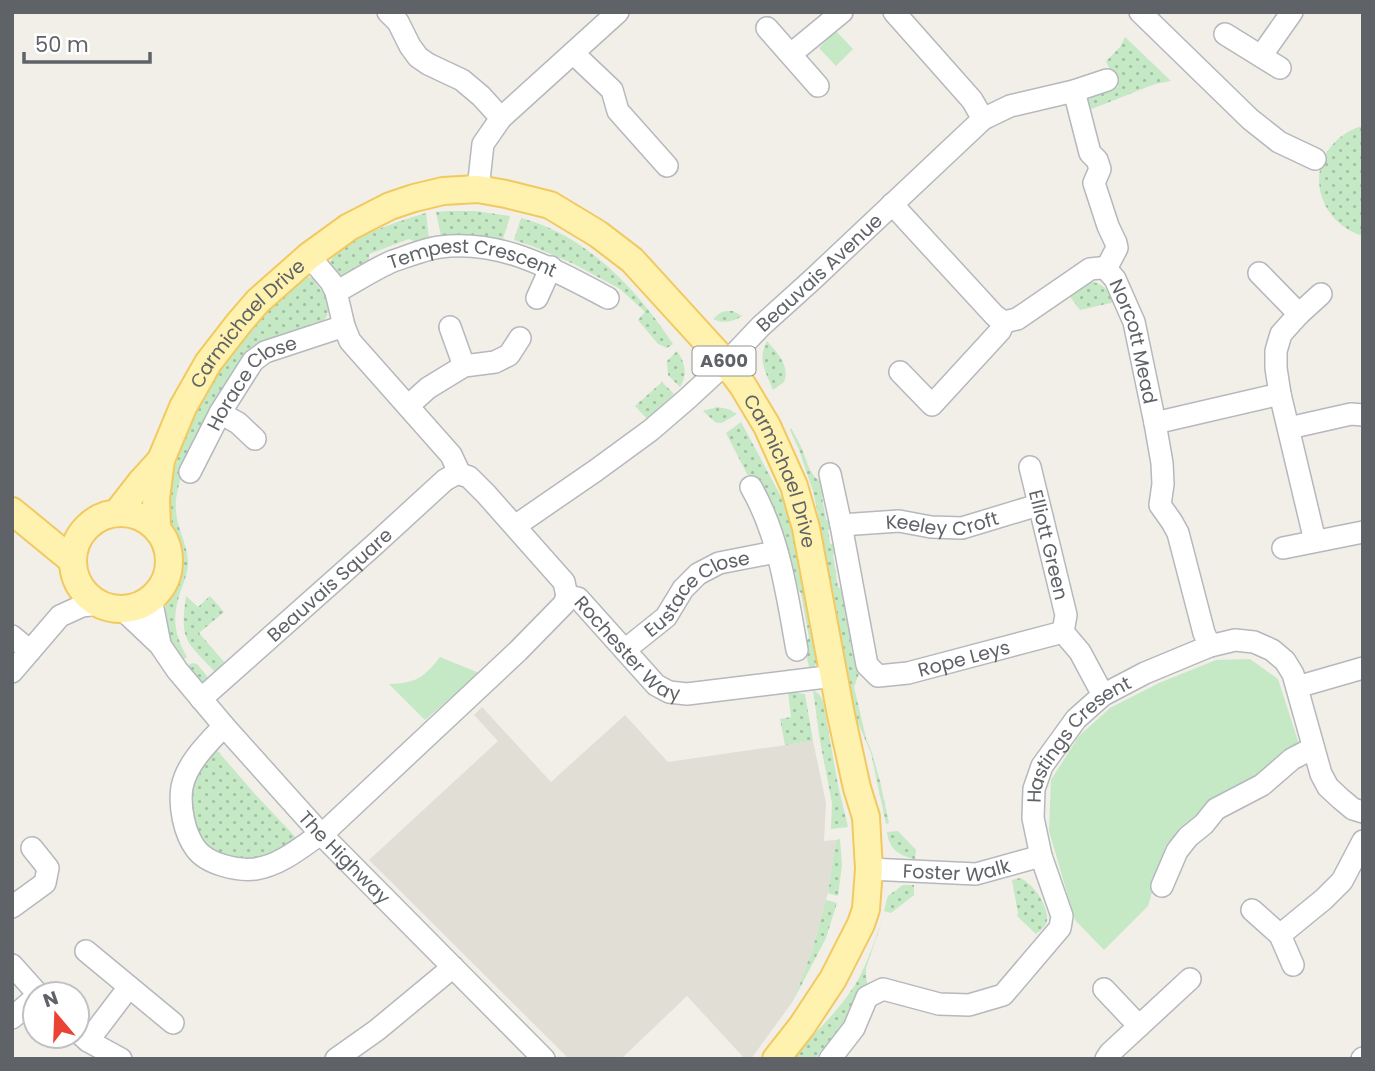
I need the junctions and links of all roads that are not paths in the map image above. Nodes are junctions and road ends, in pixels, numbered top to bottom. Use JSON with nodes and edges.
{"nodes":[{"id":1,"x":388,"y":12,"type":"edge"},
{"id":2,"x":618,"y":12,"type":"edge"},
{"id":3,"x":842,"y":12,"type":"edge"},
{"id":4,"x":894,"y":12,"type":"edge"},
{"id":5,"x":1140,"y":12,"type":"edge"},
{"id":6,"x":1292,"y":12,"type":"edge"},
{"id":7,"x":767,"y":28,"type":"dead end"},
{"id":8,"x":1225,"y":34,"type":"dead end"},
{"id":9,"x":573,"y":53,"type":"junction"},
{"id":10,"x":791,"y":54,"type":"junction"},
{"id":11,"x":1261,"y":56,"type":"junction"},
{"id":12,"x":1280,"y":68,"type":"dead end"},
{"id":13,"x":1107,"y":80,"type":"dead end"},
{"id":14,"x":818,"y":86,"type":"dead end"},
{"id":15,"x":1074,"y":91,"type":"junction"},
{"id":16,"x":501,"y":118,"type":"junction"},
{"id":17,"x":983,"y":119,"type":"junction"},
{"id":18,"x":1315,"y":159,"type":"dead end"},
{"id":19,"x":667,"y":166,"type":"dead end"},
{"id":20,"x":478,"y":190,"type":"junction"},
{"id":21,"x":892,"y":204,"type":"junction"},
{"id":22,"x":309,"y":256,"type":"junction"},
{"id":23,"x":551,"y":268,"type":"junction"},
{"id":24,"x":1105,"y":269,"type":"junction"},
{"id":25,"x":1259,"y":273,"type":"dead end"},
{"id":26,"x":336,"y":292,"type":"junction"},
{"id":27,"x":1321,"y":294,"type":"dead end"},
{"id":28,"x":537,"y":298,"type":"dead end"},
{"id":29,"x":608,"y":298,"type":"dead end"},
{"id":30,"x":1299,"y":314,"type":"junction"},
{"id":31,"x":1004,"y":322,"type":"junction"},
{"id":32,"x":344,"y":326,"type":"junction"},
{"id":33,"x":450,"y":327,"type":"dead end"},
{"id":34,"x":520,"y":338,"type":"dead end"},
{"id":35,"x":726,"y":363,"type":"junction"},
{"id":36,"x":464,"y":366,"type":"junction"},
{"id":37,"x":900,"y":372,"type":"dead end"},
{"id":38,"x":1280,"y":394,"type":"junction"},
{"id":39,"x":408,"y":406,"type":"junction"},
{"id":40,"x":220,"y":413,"type":"junction"},
{"id":41,"x":1363,"y":415,"type":"edge"},
{"id":42,"x":1155,"y":423,"type":"junction"},
{"id":43,"x":1289,"y":428,"type":"junction"},
{"id":44,"x":255,"y":439,"type":"dead end"},
{"id":45,"x":161,"y":460,"type":"junction"},
{"id":46,"x":1030,"y":467,"type":"dead end"},
{"id":47,"x":190,"y":472,"type":"dead end"},
{"id":48,"x":460,"y":474,"type":"junction"},
{"id":49,"x":830,"y":474,"type":"dead end"},
{"id":50,"x":751,"y":486,"type":"dead end"},
{"id":51,"x":1038,"y":505,"type":"junction"},
{"id":52,"x":117,"y":513,"type":"junction"},
{"id":53,"x":19,"y":517,"type":"edge"},
{"id":54,"x":841,"y":525,"type":"junction"},
{"id":55,"x":515,"y":526,"type":"junction"},
{"id":56,"x":86,"y":528,"type":"junction"},
{"id":57,"x":156,"y":529,"type":"junction"},
{"id":58,"x":1363,"y":532,"type":"edge"},
{"id":59,"x":1315,"y":541,"type":"junction"},
{"id":60,"x":1283,"y":548,"type":"dead end"},
{"id":61,"x":776,"y":552,"type":"junction"},
{"id":62,"x":72,"y":561,"type":"junction"},
{"id":63,"x":567,"y":596,"type":"junction"},
{"id":64,"x":151,"y":598,"type":"junction"},
{"id":65,"x":111,"y":606,"type":"junction"},
{"id":66,"x":1063,"y":632,"type":"junction"},
{"id":67,"x":12,"y":636,"type":"edge"},
{"id":68,"x":160,"y":645,"type":"junction"},
{"id":69,"x":1210,"y":646,"type":"junction"},
{"id":70,"x":626,"y":649,"type":"junction"},
{"id":71,"x":797,"y":649,"type":"dead end"},
{"id":72,"x":30,"y":651,"type":"junction"},
{"id":73,"x":867,"y":666,"type":"joint"},
{"id":74,"x":1363,"y":668,"type":"edge"},
{"id":75,"x":12,"y":672,"type":"edge"},
{"id":76,"x":834,"y":676,"type":"junction"},
{"id":77,"x":1297,"y":687,"type":"junction"},
{"id":78,"x":1103,"y":695,"type":"junction"},
{"id":79,"x":201,"y":699,"type":"junction"},
{"id":80,"x":224,"y":726,"type":"junction"},
{"id":81,"x":1312,"y":748,"type":"junction"},
{"id":82,"x":1363,"y":812,"type":"edge"},
{"id":83,"x":320,"y":833,"type":"junction"},
{"id":84,"x":1363,"y":841,"type":"edge"},
{"id":85,"x":33,"y":848,"type":"dead end"},
{"id":86,"x":1041,"y":856,"type":"junction"},
{"id":87,"x":869,"y":869,"type":"junction"},
{"id":88,"x":1162,"y":886,"type":"dead end"},
{"id":89,"x":12,"y":907,"type":"edge"},
{"id":90,"x":1252,"y":910,"type":"dead end"},
{"id":91,"x":1280,"y":935,"type":"junction"},
{"id":92,"x":86,"y":951,"type":"dead end"},
{"id":93,"x":12,"y":965,"type":"edge"},
{"id":94,"x":1293,"y":965,"type":"dead end"},
{"id":95,"x":453,"y":967,"type":"junction"},
{"id":96,"x":1190,"y":979,"type":"dead end"},
{"id":97,"x":24,"y":980,"type":"edge"},
{"id":98,"x":129,"y":987,"type":"junction"},
{"id":99,"x":1104,"y":989,"type":"dead end"},
{"id":100,"x":173,"y":1023,"type":"dead end"},
{"id":101,"x":1139,"y":1026,"type":"junction"},
{"id":102,"x":91,"y":1027,"type":"edge"},
{"id":103,"x":91,"y":1041,"type":"edge"},
{"id":104,"x":121,"y":1059,"type":"edge"},
{"id":105,"x":336,"y":1059,"type":"edge"},
{"id":106,"x":544,"y":1059,"type":"edge"},
{"id":107,"x":776,"y":1059,"type":"edge"},
{"id":108,"x":830,"y":1059,"type":"edge"},
{"id":109,"x":1106,"y":1059,"type":"edge"}],
"edges":[{"from":1,"to":16,"type":"street"},
{"from":2,"to":9,"type":"street"},
{"from":3,"to":10,"type":"street"},
{"from":4,"to":17,"type":"street"},
{"from":5,"to":18,"type":"street"},
{"from":6,"to":11,"type":"street"},
{"from":7,"to":10,"type":"street"},
{"from":8,"to":11,"type":"street"},
{"from":9,"to":16,"type":"street"},
{"from":9,"to":19,"type":"street"},
{"from":10,"to":14,"type":"street"},
{"from":11,"to":12,"type":"street"},
{"from":13,"to":15,"type":"street","name":"Beauvais Avenue"},
{"from":15,"to":17,"type":"street","name":"Beauvais Avenue"},
{"from":15,"to":24,"type":"street"},
{"from":16,"to":20,"type":"street"},
{"from":17,"to":21,"type":"street","name":"Beauvais Avenue"},
{"from":20,"to":22,"type":"main road","name":"Carmichael Drive","number":"A600"},
{"from":20,"to":35,"type":"main road","name":"Carmichael Drive","number":"A600"},
{"from":21,"to":31,"type":"street"},
{"from":21,"to":35,"type":"street","name":"Beauvais Avenue"},
{"from":22,"to":26,"type":"street","name":"Rochester Way"},
{"from":22,"to":45,"type":"main road","name":"Carmichael Drive","number":"A600"},
{"from":23,"to":26,"type":"street","name":"Tempest Crescent"},
{"from":23,"to":28,"type":"street"},
{"from":23,"to":29,"type":"street","name":"Tempest Crescent"},
{"from":24,"to":31,"type":"street","name":"Norcott Mead"},
{"from":24,"to":42,"type":"street","name":"Norcott Mead"},
{"from":25,"to":30,"type":"street"},
{"from":26,"to":32,"type":"street","name":"Rochester Way"},
{"from":27,"to":30,"type":"street"},
{"from":30,"to":38,"type":"street"},
{"from":31,"to":37,"type":"street"},
{"from":32,"to":39,"type":"street","name":"Rochester Way"},
{"from":32,"to":40,"type":"street","name":"Horace Close"},
{"from":33,"to":36,"type":"street"},
{"from":34,"to":36,"type":"street"},
{"from":35,"to":55,"type":"street","name":"Beauvais Avenue"},
{"from":35,"to":76,"type":"main road","name":"Carmichael Drive","number":"A600"},
{"from":36,"to":39,"type":"street"},
{"from":38,"to":42,"type":"street"},
{"from":38,"to":43,"type":"street"},
{"from":39,"to":48,"type":"street","name":"Rochester Way"},
{"from":40,"to":44,"type":"street"},
{"from":40,"to":47,"type":"street","name":"Horace Close"},
{"from":41,"to":43,"type":"street"},
{"from":42,"to":69,"type":"street","name":"Norcott Mead"},
{"from":43,"to":59,"type":"street"},
{"from":45,"to":52,"type":"main road","name":"Carmichael Drive","number":"A600"},
{"from":45,"to":57,"type":"main road","name":"Carmichael Drive","number":"A600"},
{"from":46,"to":51,"type":"street","name":"Elliott Green"},
{"from":48,"to":55,"type":"street","name":"Rochester Way"},
{"from":48,"to":79,"type":"street","name":"Beauvais Square"},
{"from":49,"to":54,"type":"street","name":"Carmichael Drive"},
{"from":50,"to":61,"type":"street","name":"Eustace Close"},
{"from":51,"to":54,"type":"street","name":"Keeley Croft"},
{"from":51,"to":66,"type":"street","name":"Elliott Green"},
{"from":52,"to":56,"type":"main road"},
{"from":52,"to":57,"type":"main road"},
{"from":53,"to":56,"type":"main road"},
{"from":53,"to":62,"type":"main road"},
{"from":54,"to":73,"type":"street","name":"Carmichael Drive"},
{"from":55,"to":63,"type":"street","name":"Rochester Way"},
{"from":56,"to":62,"type":"main road"},
{"from":57,"to":64,"type":"main road"},
{"from":58,"to":59,"type":"street"},
{"from":59,"to":60,"type":"street"},
{"from":61,"to":70,"type":"street","name":"Eustace Close"},
{"from":61,"to":71,"type":"street","name":"Eustace Close"},
{"from":62,"to":65,"type":"main road"},
{"from":63,"to":70,"type":"street","name":"Rochester Way"},
{"from":63,"to":83,"type":"street"},
{"from":64,"to":65,"type":"main road"},
{"from":64,"to":68,"type":"street","name":"The Highway"},
{"from":65,"to":68,"type":"street","name":"The Highway"},
{"from":65,"to":72,"type":"street"},
{"from":66,"to":73,"type":"street","name":"Rope Leys"},
{"from":66,"to":78,"type":"street"},
{"from":67,"to":72,"type":"street"},
{"from":68,"to":79,"type":"street","name":"The Highway"},
{"from":69,"to":77,"type":"street","name":"Hastings Cresent"},
{"from":69,"to":78,"type":"street","name":"Hastings Cresent"},
{"from":70,"to":76,"type":"street","name":"Rochester Way"},
{"from":72,"to":75,"type":"street"},
{"from":74,"to":77,"type":"street"},
{"from":76,"to":87,"type":"main road","name":"Carmichael Drive","number":"A600"},
{"from":77,"to":81,"type":"street","name":"Hastings Cresent"},
{"from":78,"to":86,"type":"street","name":"Hastings Cresent"},
{"from":79,"to":80,"type":"street","name":"The Highway"},
{"from":80,"to":83,"type":"street","name":"The Highway"},
{"from":80,"to":83,"type":"street"},
{"from":81,"to":82,"type":"street","name":"Hastings Cresent"},
{"from":81,"to":88,"type":"street"},
{"from":83,"to":95,"type":"street","name":"The Highway"},
{"from":84,"to":91,"type":"street"},
{"from":85,"to":89,"type":"street"},
{"from":86,"to":87,"type":"street","name":"Foster Walk"},
{"from":86,"to":108,"type":"street","name":"Hastings Cresent"},
{"from":87,"to":107,"type":"main road","name":"Carmichael Drive","number":"A600"},
{"from":90,"to":91,"type":"street"},
{"from":91,"to":94,"type":"street"},
{"from":92,"to":98,"type":"street"},
{"from":93,"to":97,"type":"street"},
{"from":95,"to":105,"type":"street"},
{"from":95,"to":106,"type":"street","name":"The Highway"},
{"from":96,"to":101,"type":"street"},
{"from":98,"to":100,"type":"street"},
{"from":98,"to":102,"type":"street"},
{"from":99,"to":101,"type":"street"},
{"from":101,"to":109,"type":"street"},
{"from":103,"to":104,"type":"street"}]}
